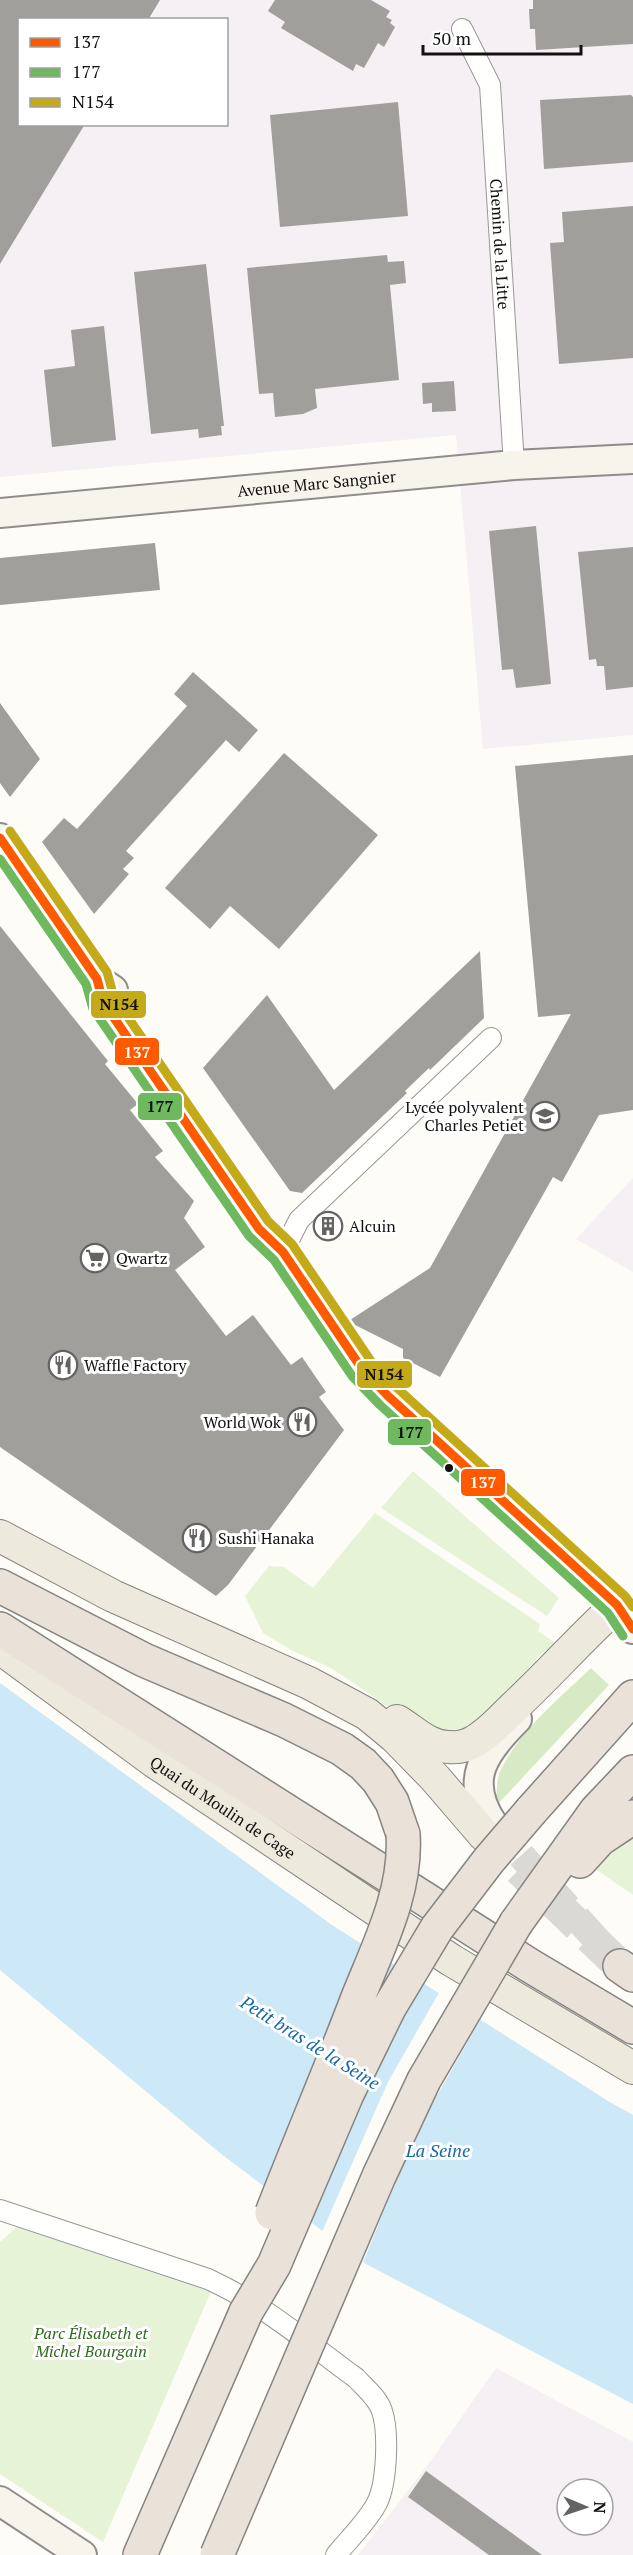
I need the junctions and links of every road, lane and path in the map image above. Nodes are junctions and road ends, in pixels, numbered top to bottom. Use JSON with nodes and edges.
{"nodes":[{"id":1,"x":462,"y":29,"type":"dead end"},
{"id":2,"x":627,"y":460,"type":"edge"},
{"id":3,"x":513,"y":465,"type":"junction"},
{"id":4,"x":0,"y":513,"type":"edge"},
{"id":5,"x":0,"y":838,"type":"edge"},
{"id":6,"x":491,"y":1038,"type":"dead end"},
{"id":7,"x":283,"y":1251,"type":"junction"},
{"id":8,"x":0,"y":1536,"type":"edge"},
{"id":9,"x":0,"y":1586,"type":"edge"},
{"id":10,"x":629,"y":1609,"type":"edge"},
{"id":11,"x":0,"y":1629,"type":"edge"},
{"id":12,"x":0,"y":1648,"type":"edge"},
{"id":13,"x":282,"y":1671,"type":"junction"},
{"id":14,"x":633,"y":1697,"type":"edge"},
{"id":15,"x":633,"y":1772,"type":"edge"},
{"id":16,"x":633,"y":1817,"type":"edge"},
{"id":17,"x":489,"y":1829,"type":"joint"},
{"id":18,"x":516,"y":1923,"type":"junction"},
{"id":19,"x":543,"y":2016,"type":"junction"},
{"id":20,"x":633,"y":2027,"type":"edge"},
{"id":21,"x":633,"y":2068,"type":"edge"},
{"id":22,"x":633,"y":2080,"type":"edge"},
{"id":23,"x":0,"y":2210,"type":"edge"},
{"id":24,"x":246,"y":2312,"type":"junction"},
{"id":25,"x":0,"y":2501,"type":"edge"},
{"id":26,"x":82,"y":2555,"type":"edge"},
{"id":27,"x":140,"y":2555,"type":"edge"},
{"id":28,"x":218,"y":2555,"type":"edge"},
{"id":29,"x":336,"y":2555,"type":"edge"}],
"edges":[{"from":1,"to":3,"type":"street","name":"Chemin de la Litte"},
{"from":2,"to":3,"type":"main road","name":"Avenue Marc Sangnier"},
{"from":3,"to":4,"type":"main road","name":"Avenue Marc Sangnier"},
{"from":5,"to":7,"type":"main road"},
{"from":6,"to":7,"type":"street"},
{"from":7,"to":10,"type":"main road"},
{"from":8,"to":13,"type":"main road"},
{"from":9,"to":24,"type":"highway","bridge":true},
{"from":10,"to":13,"type":"main road"},
{"from":10,"to":17,"type":"main road"},
{"from":11,"to":20,"type":"highway"},
{"from":12,"to":19,"type":"main road","name":"Quai du Moulin de Cage"},
{"from":13,"to":17,"type":"main road"},
{"from":14,"to":24,"type":"highway","bridge":true},
{"from":15,"to":18,"type":"highway"},
{"from":16,"to":18,"type":"highway"},
{"from":18,"to":28,"type":"highway","bridge":true},
{"from":19,"to":21,"type":"main road"},
{"from":19,"to":22,"type":"main road"},
{"from":23,"to":29,"type":"street"},
{"from":24,"to":27,"type":"highway"},
{"from":25,"to":26,"type":"main road"}]}
